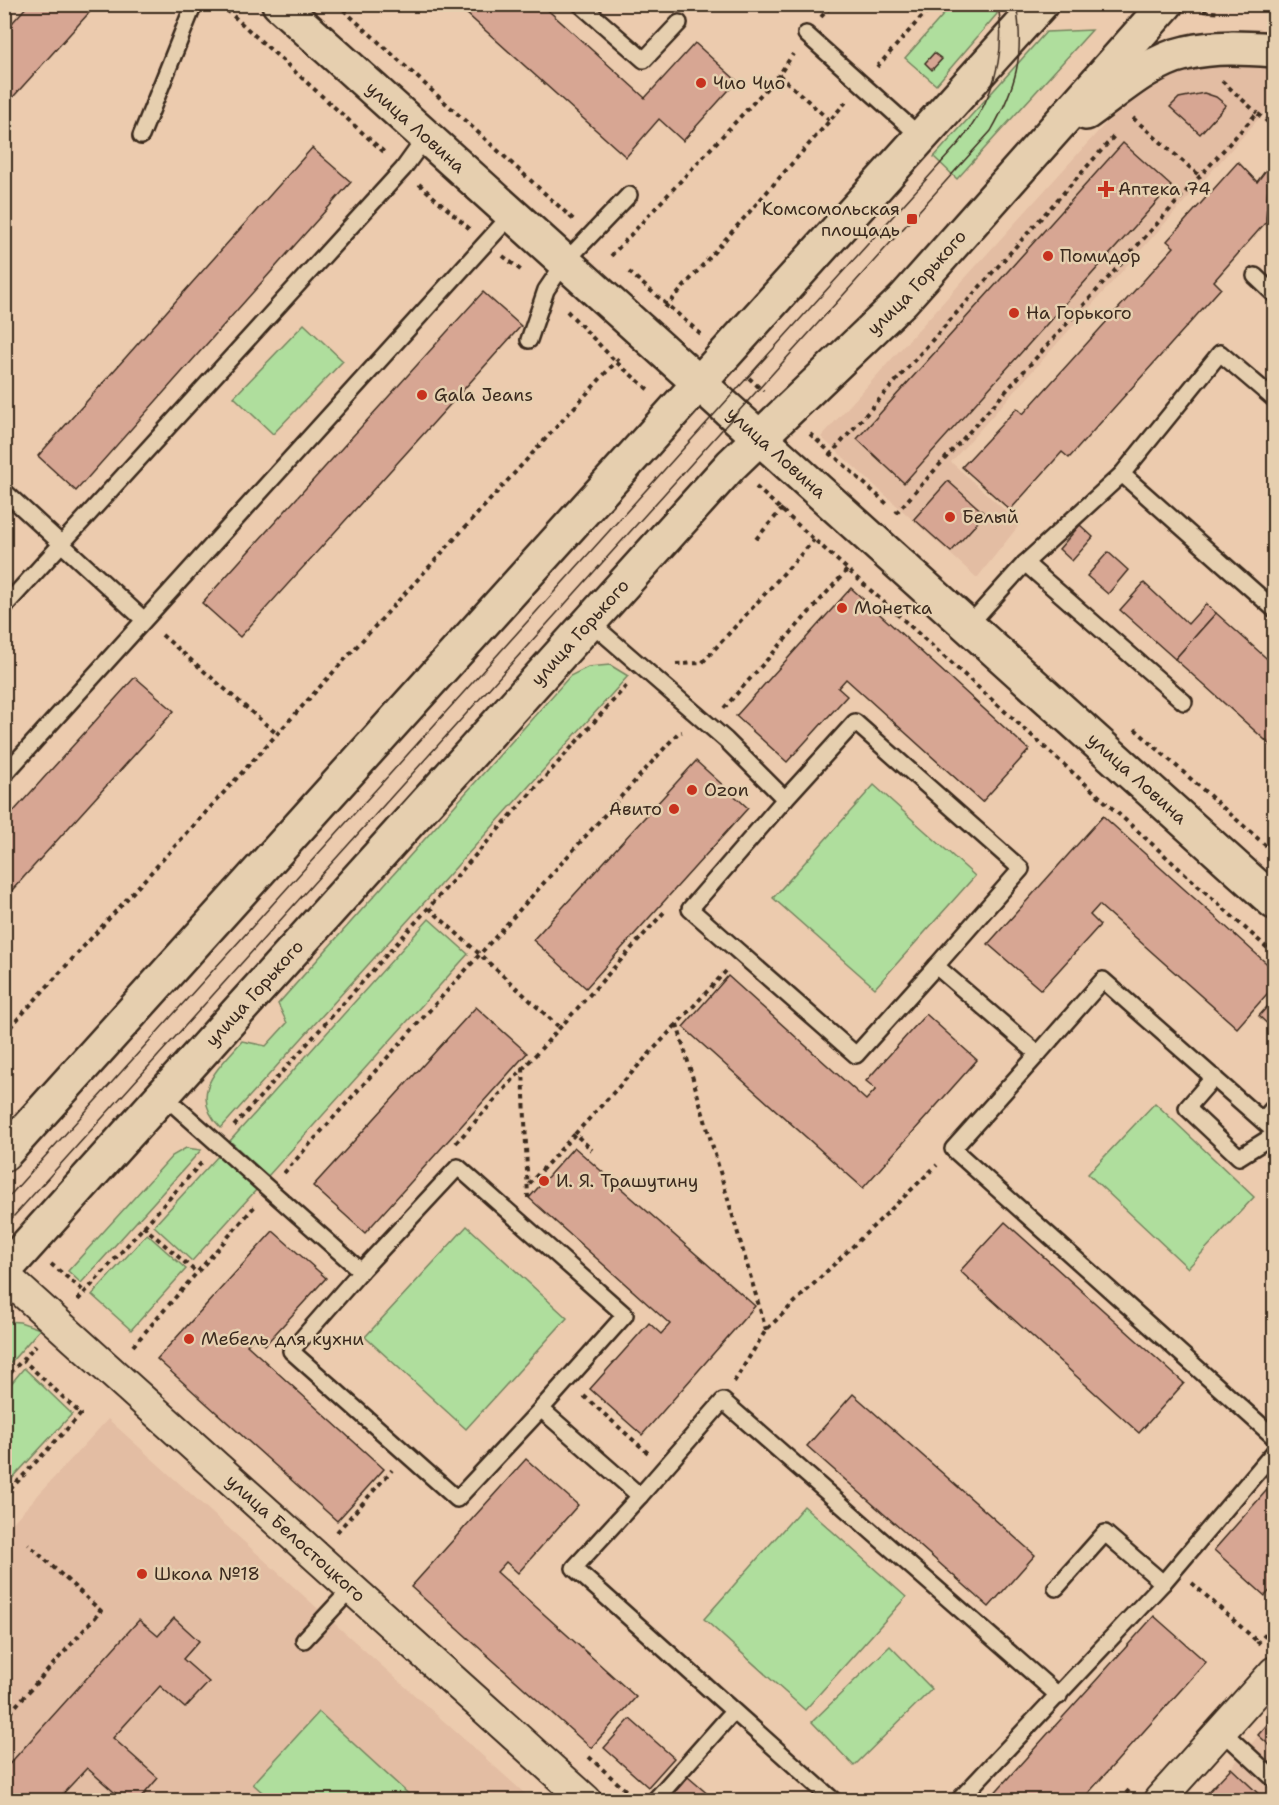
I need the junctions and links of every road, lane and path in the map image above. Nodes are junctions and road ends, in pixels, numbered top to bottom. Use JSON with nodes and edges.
{"nodes":[{"id":1,"x":194,"y":4,"type":"edge"},
{"id":2,"x":279,"y":4,"type":"edge"},
{"id":3,"x":337,"y":4,"type":"edge"},
{"id":4,"x":580,"y":4,"type":"edge"},
{"id":5,"x":833,"y":4,"type":"edge"},
{"id":6,"x":933,"y":4,"type":"edge"},
{"id":7,"x":1041,"y":4,"type":"edge"},
{"id":8,"x":1166,"y":4,"type":"edge"},
{"id":9,"x":679,"y":23,"type":"dead end"},
{"id":10,"x":806,"y":34,"type":"junction"},
{"id":11,"x":1275,"y":50,"type":"edge"},
{"id":12,"x":1214,"y":73,"type":"dead end"},
{"id":13,"x":779,"y":75,"type":"junction"},
{"id":14,"x":862,"y":84,"type":"junction"},
{"id":15,"x":1140,"y":111,"type":"dead end"},
{"id":16,"x":1257,"y":113,"type":"junction"},
{"id":17,"x":1132,"y":117,"type":"junction"},
{"id":18,"x":829,"y":120,"type":"junction"},
{"id":19,"x":1275,"y":127,"type":"edge"},
{"id":20,"x":141,"y":136,"type":"dead end"},
{"id":21,"x":426,"y":137,"type":"junction"},
{"id":22,"x":921,"y":137,"type":"junction"},
{"id":23,"x":1040,"y":145,"type":"junction"},
{"id":24,"x":1201,"y":177,"type":"junction"},
{"id":25,"x":629,"y":195,"type":"dead end"},
{"id":26,"x":512,"y":214,"type":"junction"},
{"id":27,"x":590,"y":235,"type":"junction"},
{"id":28,"x":611,"y":256,"type":"junction"},
{"id":29,"x":565,"y":262,"type":"junction"},
{"id":30,"x":619,"y":263,"type":"dead end"},
{"id":31,"x":627,"y":270,"type":"dead end"},
{"id":32,"x":1255,"y":276,"type":"dead end"},
{"id":33,"x":1275,"y":294,"type":"edge"},
{"id":34,"x":529,"y":340,"type":"dead end"},
{"id":35,"x":616,"y":362,"type":"dead end"},
{"id":36,"x":699,"y":382,"type":"junction"},
{"id":37,"x":1275,"y":399,"type":"edge"},
{"id":38,"x":759,"y":438,"type":"junction"},
{"id":39,"x":831,"y":454,"type":"dead end"},
{"id":40,"x":1122,"y":474,"type":"junction"},
{"id":41,"x":4,"y":491,"type":"edge"},
{"id":42,"x":896,"y":513,"type":"dead end"},
{"id":43,"x":814,"y":540,"type":"dead end"},
{"id":44,"x":62,"y":544,"type":"junction"},
{"id":45,"x":1025,"y":563,"type":"junction"},
{"id":46,"x":847,"y":570,"type":"dead end"},
{"id":47,"x":4,"y":607,"type":"edge"},
{"id":48,"x":1275,"y":609,"type":"edge"},
{"id":49,"x":143,"y":619,"type":"junction"},
{"id":50,"x":589,"y":621,"type":"junction"},
{"id":51,"x":968,"y":626,"type":"junction"},
{"id":52,"x":643,"y":667,"type":"junction"},
{"id":53,"x":1184,"y":702,"type":"dead end"},
{"id":54,"x":709,"y":725,"type":"junction"},
{"id":55,"x":277,"y":734,"type":"junction"},
{"id":56,"x":4,"y":775,"type":"edge"},
{"id":57,"x":785,"y":799,"type":"junction"},
{"id":58,"x":1275,"y":902,"type":"edge"},
{"id":59,"x":429,"y":908,"type":"junction"},
{"id":60,"x":690,"y":909,"type":"junction"},
{"id":61,"x":666,"y":910,"type":"junction"},
{"id":62,"x":673,"y":918,"type":"dead end"},
{"id":63,"x":480,"y":954,"type":"junction"},
{"id":64,"x":720,"y":962,"type":"dead end"},
{"id":65,"x":936,"y":966,"type":"junction"},
{"id":66,"x":677,"y":1024,"type":"junction"},
{"id":67,"x":558,"y":1026,"type":"junction"},
{"id":68,"x":4,"y":1034,"type":"edge"},
{"id":69,"x":1038,"y":1054,"type":"junction"},
{"id":70,"x":523,"y":1067,"type":"junction"},
{"id":71,"x":1214,"y":1077,"type":"junction"},
{"id":72,"x":164,"y":1095,"type":"junction"},
{"id":73,"x":1275,"y":1107,"type":"edge"},
{"id":74,"x":1263,"y":1120,"type":"junction"},
{"id":75,"x":1275,"y":1133,"type":"edge"},
{"id":76,"x":575,"y":1134,"type":"junction"},
{"id":77,"x":218,"y":1144,"type":"junction"},
{"id":78,"x":953,"y":1149,"type":"junction"},
{"id":79,"x":592,"y":1150,"type":"dead end"},
{"id":80,"x":4,"y":1154,"type":"edge"},
{"id":81,"x":458,"y":1167,"type":"junction"},
{"id":82,"x":528,"y":1185,"type":"junction"},
{"id":83,"x":271,"y":1188,"type":"junction"},
{"id":84,"x":143,"y":1226,"type":"junction"},
{"id":85,"x":530,"y":1230,"type":"junction"},
{"id":86,"x":361,"y":1271,"type":"junction"},
{"id":87,"x":4,"y":1273,"type":"edge"},
{"id":88,"x":197,"y":1273,"type":"junction"},
{"id":89,"x":58,"y":1322,"type":"junction"},
{"id":90,"x":766,"y":1330,"type":"junction"},
{"id":91,"x":133,"y":1346,"type":"dead end"},
{"id":92,"x":23,"y":1360,"type":"junction"},
{"id":93,"x":4,"y":1380,"type":"edge"},
{"id":94,"x":567,"y":1380,"type":"junction"},
{"id":95,"x":723,"y":1401,"type":"junction"},
{"id":96,"x":541,"y":1409,"type":"junction"},
{"id":97,"x":1275,"y":1437,"type":"edge"},
{"id":98,"x":1275,"y":1452,"type":"edge"},
{"id":99,"x":406,"y":1454,"type":"junction"},
{"id":100,"x":653,"y":1457,"type":"dead end"},
{"id":101,"x":4,"y":1496,"type":"edge"},
{"id":102,"x":640,"y":1496,"type":"junction"},
{"id":103,"x":337,"y":1532,"type":"dead end"},
{"id":104,"x":28,"y":1544,"type":"dead end"},
{"id":105,"x":1175,"y":1568,"type":"junction"},
{"id":106,"x":1163,"y":1583,"type":"junction"},
{"id":107,"x":352,"y":1588,"type":"junction"},
{"id":108,"x":1056,"y":1588,"type":"dead end"},
{"id":109,"x":304,"y":1640,"type":"dead end"},
{"id":110,"x":1259,"y":1642,"type":"dead end"},
{"id":111,"x":1275,"y":1672,"type":"edge"},
{"id":112,"x":1059,"y":1696,"type":"junction"},
{"id":113,"x":732,"y":1712,"type":"junction"},
{"id":114,"x":4,"y":1719,"type":"edge"},
{"id":115,"x":1222,"y":1731,"type":"junction"},
{"id":116,"x":1275,"y":1779,"type":"edge"},
{"id":117,"x":586,"y":1800,"type":"edge"},
{"id":118,"x":655,"y":1800,"type":"edge"},
{"id":119,"x":833,"y":1800,"type":"edge"},
{"id":120,"x":959,"y":1800,"type":"edge"},
{"id":121,"x":1159,"y":1800,"type":"edge"}],
"edges":[{"from":1,"to":20,"type":"lane"},
{"from":2,"to":21,"type":"main road","name":"улица Ловина"},
{"from":3,"to":27,"type":"path"},
{"from":4,"to":9,"type":"lane"},
{"from":5,"to":10,"type":"path"},
{"from":6,"to":14,"type":"path"},
{"from":7,"to":22,"type":"main road"},
{"from":8,"to":23,"type":"main road","name":"улица Горького"},
{"from":10,"to":13,"type":"path"},
{"from":10,"to":14,"type":"lane"},
{"from":11,"to":23,"type":"main road"},
{"from":12,"to":16,"type":"path"},
{"from":13,"to":18,"type":"path"},
{"from":13,"to":28,"type":"path"},
{"from":14,"to":18,"type":"path"},
{"from":14,"to":22,"type":"lane"},
{"from":15,"to":17,"type":"path"},
{"from":16,"to":19,"type":"path"},
{"from":16,"to":24,"type":"path"},
{"from":17,"to":24,"type":"path"},
{"from":17,"to":39,"type":"path"},
{"from":18,"to":31,"type":"path"},
{"from":21,"to":26,"type":"main road","name":"улица Ловина"},
{"from":21,"to":44,"type":"lane"},
{"from":22,"to":36,"type":"main road"},
{"from":23,"to":38,"type":"main road","name":"улица Горького"},
{"from":24,"to":42,"type":"path"},
{"from":25,"to":27,"type":"lane"},
{"from":26,"to":29,"type":"main road","name":"улица Ловина"},
{"from":26,"to":49,"type":"lane"},
{"from":27,"to":28,"type":"path"},
{"from":27,"to":29,"type":"lane"},
{"from":28,"to":30,"type":"path"},
{"from":29,"to":34,"type":"lane"},
{"from":29,"to":36,"type":"main road","name":"улица Ловина"},
{"from":32,"to":33,"type":"lane"},
{"from":35,"to":55,"type":"path"},
{"from":36,"to":38,"type":"main road","name":"улица Ловина"},
{"from":36,"to":80,"type":"main road"},
{"from":37,"to":40,"type":"lane"},
{"from":38,"to":50,"type":"main road","name":"улица Горького"},
{"from":38,"to":51,"type":"main road","name":"улица Ловина"},
{"from":40,"to":45,"type":"lane"},
{"from":40,"to":48,"type":"lane"},
{"from":41,"to":44,"type":"lane"},
{"from":43,"to":52,"type":"path"},
{"from":44,"to":47,"type":"lane"},
{"from":44,"to":49,"type":"lane"},
{"from":45,"to":51,"type":"lane"},
{"from":45,"to":53,"type":"lane"},
{"from":46,"to":54,"type":"path"},
{"from":49,"to":55,"type":"path"},
{"from":49,"to":56,"type":"lane"},
{"from":50,"to":52,"type":"lane"},
{"from":50,"to":72,"type":"main road","name":"улица Горького"},
{"from":51,"to":58,"type":"main road","name":"улица Ловина"},
{"from":52,"to":54,"type":"lane"},
{"from":52,"to":59,"type":"path"},
{"from":54,"to":57,"type":"lane"},
{"from":54,"to":63,"type":"path"},
{"from":55,"to":68,"type":"path"},
{"from":57,"to":60,"type":"lane"},
{"from":57,"to":65,"type":"lane"},
{"from":59,"to":63,"type":"path"},
{"from":59,"to":77,"type":"path"},
{"from":60,"to":61,"type":"path"},
{"from":60,"to":65,"type":"lane"},
{"from":61,"to":62,"type":"path"},
{"from":61,"to":67,"type":"path"},
{"from":63,"to":67,"type":"path"},
{"from":63,"to":83,"type":"path"},
{"from":64,"to":66,"type":"path"},
{"from":65,"to":69,"type":"lane"},
{"from":66,"to":76,"type":"path"},
{"from":66,"to":90,"type":"path"},
{"from":67,"to":70,"type":"path"},
{"from":69,"to":71,"type":"lane"},
{"from":69,"to":78,"type":"lane"},
{"from":70,"to":81,"type":"path"},
{"from":70,"to":82,"type":"path"},
{"from":71,"to":74,"type":"lane"},
{"from":71,"to":75,"type":"lane"},
{"from":72,"to":77,"type":"lane"},
{"from":72,"to":87,"type":"main road","name":"улица Горького"},
{"from":73,"to":74,"type":"lane"},
{"from":74,"to":75,"type":"lane"},
{"from":76,"to":79,"type":"path"},
{"from":76,"to":82,"type":"path"},
{"from":77,"to":83,"type":"lane"},
{"from":77,"to":84,"type":"path"},
{"from":78,"to":90,"type":"path"},
{"from":78,"to":97,"type":"lane"},
{"from":81,"to":85,"type":"lane"},
{"from":81,"to":86,"type":"lane"},
{"from":82,"to":85,"type":"path"},
{"from":83,"to":86,"type":"lane"},
{"from":83,"to":88,"type":"path"},
{"from":84,"to":88,"type":"path"},
{"from":84,"to":89,"type":"path"},
{"from":85,"to":94,"type":"lane"},
{"from":86,"to":99,"type":"lane"},
{"from":87,"to":89,"type":"street","name":"улица Белостоцкого"},
{"from":88,"to":91,"type":"path"},
{"from":89,"to":92,"type":"path"},
{"from":89,"to":107,"type":"street","name":"улица Белостоцкого"},
{"from":90,"to":95,"type":"path"},
{"from":92,"to":93,"type":"path"},
{"from":92,"to":101,"type":"path"},
{"from":94,"to":96,"type":"lane"},
{"from":94,"to":100,"type":"path"},
{"from":95,"to":102,"type":"lane"},
{"from":95,"to":112,"type":"lane"},
{"from":96,"to":99,"type":"lane"},
{"from":96,"to":102,"type":"lane"},
{"from":98,"to":105,"type":"lane"},
{"from":99,"to":103,"type":"path"},
{"from":102,"to":113,"type":"lane"},
{"from":104,"to":114,"type":"path"},
{"from":105,"to":106,"type":"lane"},
{"from":105,"to":110,"type":"path"},
{"from":106,"to":108,"type":"lane"},
{"from":106,"to":112,"type":"lane"},
{"from":107,"to":109,"type":"lane"},
{"from":107,"to":117,"type":"street","name":"улица Белостоцкого"},
{"from":111,"to":115,"type":"street"},
{"from":112,"to":120,"type":"lane"},
{"from":113,"to":118,"type":"lane"},
{"from":113,"to":119,"type":"lane"},
{"from":115,"to":116,"type":"lane"},
{"from":115,"to":121,"type":"street"}]}
